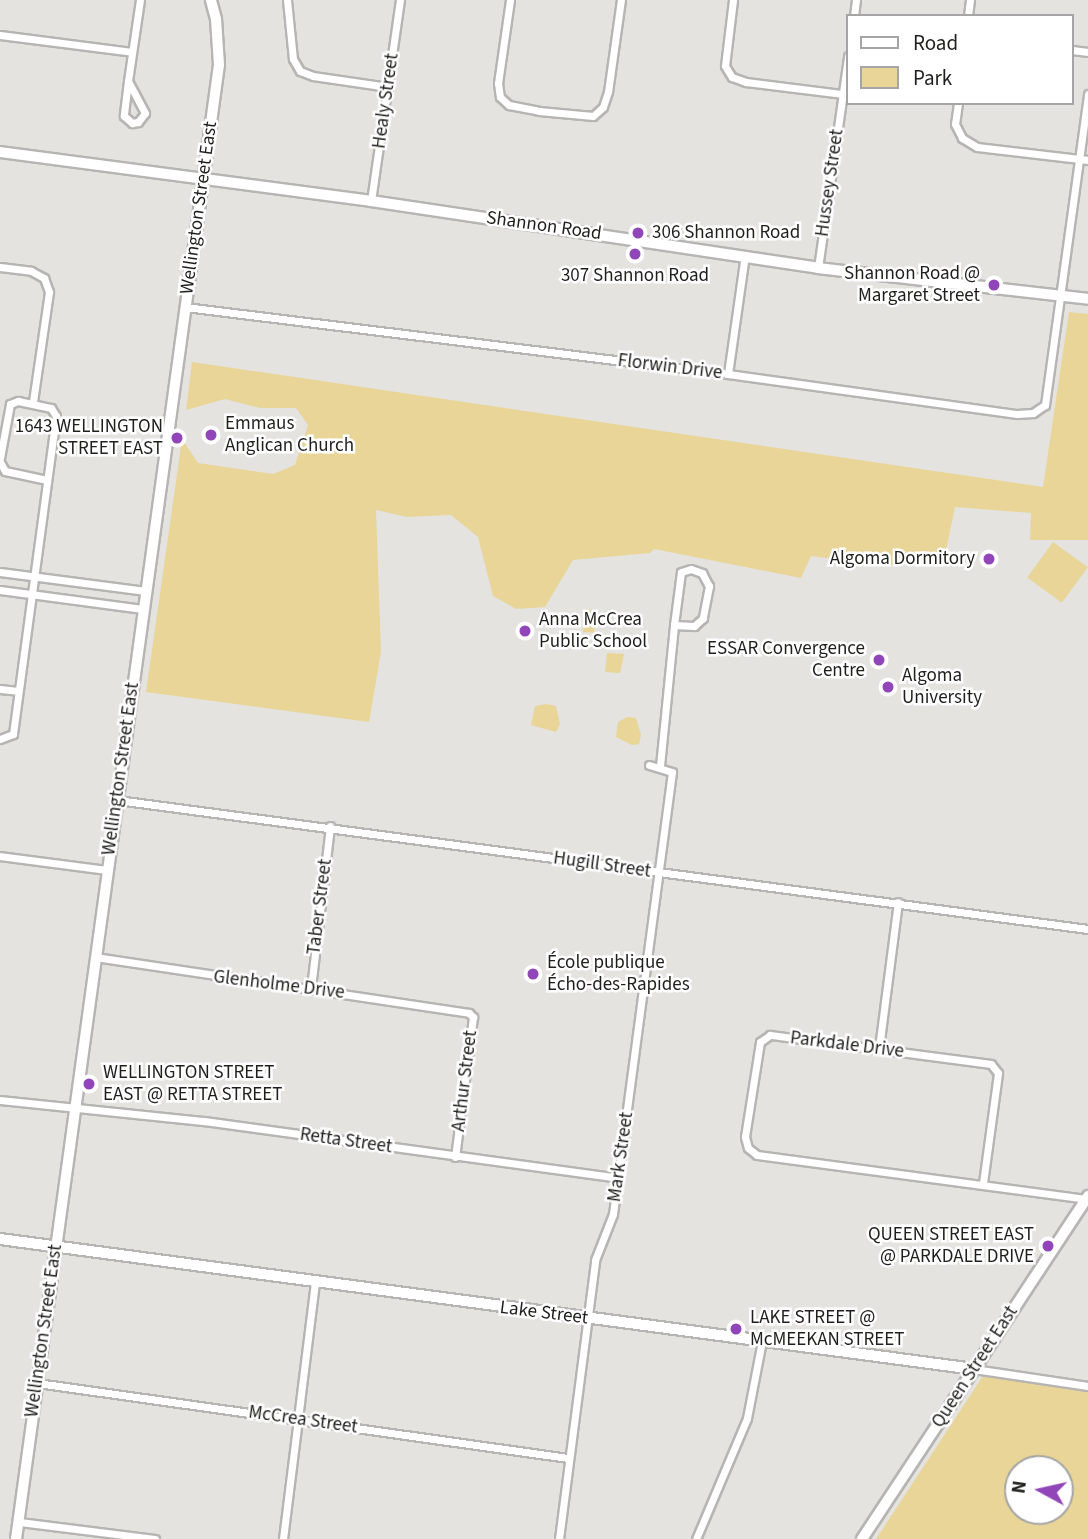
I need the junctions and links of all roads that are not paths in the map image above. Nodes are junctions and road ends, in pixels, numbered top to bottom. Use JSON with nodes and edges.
{"nodes":[{"id":1,"x":140,"y":0,"type":"edge"},
{"id":2,"x":211,"y":0,"type":"edge"},
{"id":3,"x":287,"y":0,"type":"edge"},
{"id":4,"x":400,"y":0,"type":"edge"},
{"id":5,"x":510,"y":0,"type":"edge"},
{"id":6,"x":621,"y":0,"type":"edge"},
{"id":7,"x":733,"y":0,"type":"edge"},
{"id":8,"x":0,"y":34,"type":"edge"},
{"id":9,"x":132,"y":52,"type":"junction"},
{"id":10,"x":846,"y":71,"type":"edge"},
{"id":11,"x":128,"y":81,"type":"junction"},
{"id":12,"x":388,"y":87,"type":"junction"},
{"id":13,"x":843,"y":94,"type":"junction"},
{"id":14,"x":1088,"y":94,"type":"edge"},
{"id":15,"x":958,"y":105,"type":"edge"},
{"id":16,"x":0,"y":152,"type":"edge"},
{"id":17,"x":1079,"y":158,"type":"junction"},
{"id":18,"x":1088,"y":160,"type":"edge"},
{"id":19,"x":203,"y":181,"type":"junction"},
{"id":20,"x":372,"y":201,"type":"junction"},
{"id":21,"x":745,"y":255,"type":"junction"},
{"id":22,"x":0,"y":267,"type":"edge"},
{"id":23,"x":818,"y":268,"type":"junction"},
{"id":24,"x":1058,"y":297,"type":"junction"},
{"id":25,"x":1088,"y":299,"type":"edge"},
{"id":26,"x":185,"y":307,"type":"junction"},
{"id":27,"x":728,"y":374,"type":"junction"},
{"id":28,"x":33,"y":402,"type":"junction"},
{"id":29,"x":0,"y":460,"type":"edge"},
{"id":30,"x":47,"y":480,"type":"junction"},
{"id":31,"x":0,"y":572,"type":"edge"},
{"id":32,"x":34,"y":576,"type":"junction"},
{"id":33,"x":0,"y":590,"type":"edge"},
{"id":34,"x":146,"y":591,"type":"junction"},
{"id":35,"x":31,"y":594,"type":"junction"},
{"id":36,"x":143,"y":609,"type":"junction"},
{"id":37,"x":674,"y":625,"type":"junction"},
{"id":38,"x":0,"y":689,"type":"edge"},
{"id":39,"x":18,"y":691,"type":"junction"},
{"id":40,"x":0,"y":738,"type":"edge"},
{"id":41,"x":649,"y":765,"type":"dead end"},
{"id":42,"x":660,"y":766,"type":"junction"},
{"id":43,"x":117,"y":800,"type":"junction"},
{"id":44,"x":330,"y":826,"type":"junction"},
{"id":45,"x":0,"y":856,"type":"edge"},
{"id":46,"x":107,"y":870,"type":"junction"},
{"id":47,"x":657,"y":872,"type":"junction"},
{"id":48,"x":898,"y":902,"type":"junction"},
{"id":49,"x":1088,"y":929,"type":"edge"},
{"id":50,"x":94,"y":957,"type":"junction"},
{"id":51,"x":311,"y":988,"type":"junction"},
{"id":52,"x":464,"y":1010,"type":"joint"},
{"id":53,"x":879,"y":1048,"type":"junction"},
{"id":54,"x":0,"y":1100,"type":"edge"},
{"id":55,"x":74,"y":1107,"type":"junction"},
{"id":56,"x":456,"y":1157,"type":"junction"},
{"id":57,"x":618,"y":1178,"type":"junction"},
{"id":58,"x":983,"y":1183,"type":"junction"},
{"id":59,"x":1087,"y":1197,"type":"edge"},
{"id":60,"x":0,"y":1239,"type":"edge"},
{"id":61,"x":55,"y":1247,"type":"junction"},
{"id":62,"x":315,"y":1283,"type":"junction"},
{"id":63,"x":586,"y":1318,"type":"junction"},
{"id":64,"x":762,"y":1342,"type":"junction"},
{"id":65,"x":974,"y":1369,"type":"junction"},
{"id":66,"x":37,"y":1383,"type":"junction"},
{"id":67,"x":1088,"y":1386,"type":"edge"},
{"id":68,"x":296,"y":1419,"type":"junction"},
{"id":69,"x":568,"y":1458,"type":"junction"},
{"id":70,"x":19,"y":1521,"type":"junction"},
{"id":71,"x":16,"y":1539,"type":"edge"},
{"id":72,"x":155,"y":1539,"type":"edge"},
{"id":73,"x":283,"y":1539,"type":"edge"},
{"id":74,"x":559,"y":1539,"type":"edge"},
{"id":75,"x":696,"y":1539,"type":"edge"},
{"id":76,"x":862,"y":1539,"type":"edge"}],
"edges":[{"from":1,"to":9,"type":"street"},
{"from":2,"to":19,"type":"street","name":"Wellington Street East"},
{"from":3,"to":12,"type":"street"},
{"from":4,"to":12,"type":"street","name":"Healy Street"},
{"from":5,"to":6,"type":"street"},
{"from":7,"to":13,"type":"street"},
{"from":8,"to":9,"type":"street"},
{"from":9,"to":11,"type":"street"},
{"from":10,"to":13,"type":"street","name":"Hussey Street"},
{"from":11,"to":11,"type":"street"},
{"from":12,"to":20,"type":"street","name":"Healy Street"},
{"from":13,"to":23,"type":"street","name":"Hussey Street"},
{"from":14,"to":17,"type":"street","name":"Florwin Drive"},
{"from":15,"to":17,"type":"street"},
{"from":16,"to":19,"type":"street","name":"Shannon Road"},
{"from":17,"to":18,"type":"street"},
{"from":17,"to":24,"type":"street","name":"Florwin Drive"},
{"from":19,"to":20,"type":"street","name":"Shannon Road"},
{"from":19,"to":26,"type":"street","name":"Wellington Street East"},
{"from":20,"to":21,"type":"street","name":"Shannon Road"},
{"from":21,"to":23,"type":"street","name":"Shannon Road"},
{"from":21,"to":27,"type":"street"},
{"from":22,"to":28,"type":"street"},
{"from":23,"to":24,"type":"street","name":"Shannon Road"},
{"from":24,"to":25,"type":"street","name":"Shannon Road"},
{"from":24,"to":27,"type":"street","name":"Florwin Drive"},
{"from":26,"to":27,"type":"street","name":"Florwin Drive"},
{"from":26,"to":34,"type":"street","name":"Wellington Street East"},
{"from":28,"to":29,"type":"street"},
{"from":28,"to":30,"type":"street"},
{"from":29,"to":30,"type":"street"},
{"from":30,"to":32,"type":"street"},
{"from":31,"to":32,"type":"street"},
{"from":32,"to":34,"type":"street"},
{"from":32,"to":35,"type":"street"},
{"from":33,"to":35,"type":"street"},
{"from":34,"to":36,"type":"street","name":"Wellington Street East"},
{"from":35,"to":36,"type":"street"},
{"from":35,"to":39,"type":"street"},
{"from":36,"to":43,"type":"street","name":"Wellington Street East"},
{"from":37,"to":37,"type":"street"},
{"from":37,"to":42,"type":"street"},
{"from":38,"to":39,"type":"street"},
{"from":39,"to":40,"type":"street"},
{"from":41,"to":42,"type":"street"},
{"from":42,"to":47,"type":"street","name":"Mark Street"},
{"from":43,"to":44,"type":"street","name":"Hugill Street"},
{"from":43,"to":46,"type":"street","name":"Wellington Street East"},
{"from":44,"to":47,"type":"street","name":"Hugill Street"},
{"from":44,"to":51,"type":"street","name":"Taber Street"},
{"from":45,"to":46,"type":"street"},
{"from":46,"to":50,"type":"street","name":"Wellington Street East"},
{"from":47,"to":48,"type":"street","name":"Hugill Street"},
{"from":47,"to":57,"type":"street","name":"Mark Street"},
{"from":48,"to":49,"type":"street","name":"Hugill Street"},
{"from":48,"to":53,"type":"street"},
{"from":50,"to":51,"type":"street","name":"Glenholme Drive"},
{"from":50,"to":55,"type":"street","name":"Wellington Street East"},
{"from":51,"to":52,"type":"street","name":"Glenholme Drive"},
{"from":52,"to":56,"type":"street","name":"Arthur Street"},
{"from":53,"to":58,"type":"street","name":"Parkdale Drive"},
{"from":53,"to":58,"type":"street","name":"Parkdale Drive"},
{"from":54,"to":55,"type":"street","name":"Retta Street"},
{"from":55,"to":56,"type":"street","name":"Retta Street"},
{"from":55,"to":61,"type":"street","name":"Wellington Street East"},
{"from":56,"to":57,"type":"street","name":"Retta Street"},
{"from":57,"to":63,"type":"street","name":"Mark Street"},
{"from":58,"to":59,"type":"street","name":"Parkdale Drive"},
{"from":59,"to":65,"type":"street","name":"Queen Street East"},
{"from":60,"to":61,"type":"street","name":"Lake Street"},
{"from":61,"to":62,"type":"street","name":"Lake Street"},
{"from":61,"to":66,"type":"street","name":"Wellington Street East"},
{"from":62,"to":63,"type":"street","name":"Lake Street"},
{"from":62,"to":68,"type":"street"},
{"from":63,"to":64,"type":"street","name":"Lake Street"},
{"from":63,"to":69,"type":"street","name":"Mark Street"},
{"from":64,"to":65,"type":"street","name":"Lake Street"},
{"from":64,"to":75,"type":"street"},
{"from":65,"to":67,"type":"street","name":"Lake Street"},
{"from":65,"to":76,"type":"street","name":"Queen Street East"},
{"from":66,"to":68,"type":"street","name":"McCrea Street"},
{"from":66,"to":70,"type":"street","name":"Wellington Street East"},
{"from":68,"to":69,"type":"street","name":"McCrea Street"},
{"from":68,"to":73,"type":"street"},
{"from":69,"to":74,"type":"street","name":"Mark Street"},
{"from":70,"to":71,"type":"street","name":"Wellington Street East"},
{"from":70,"to":72,"type":"street"}]}
